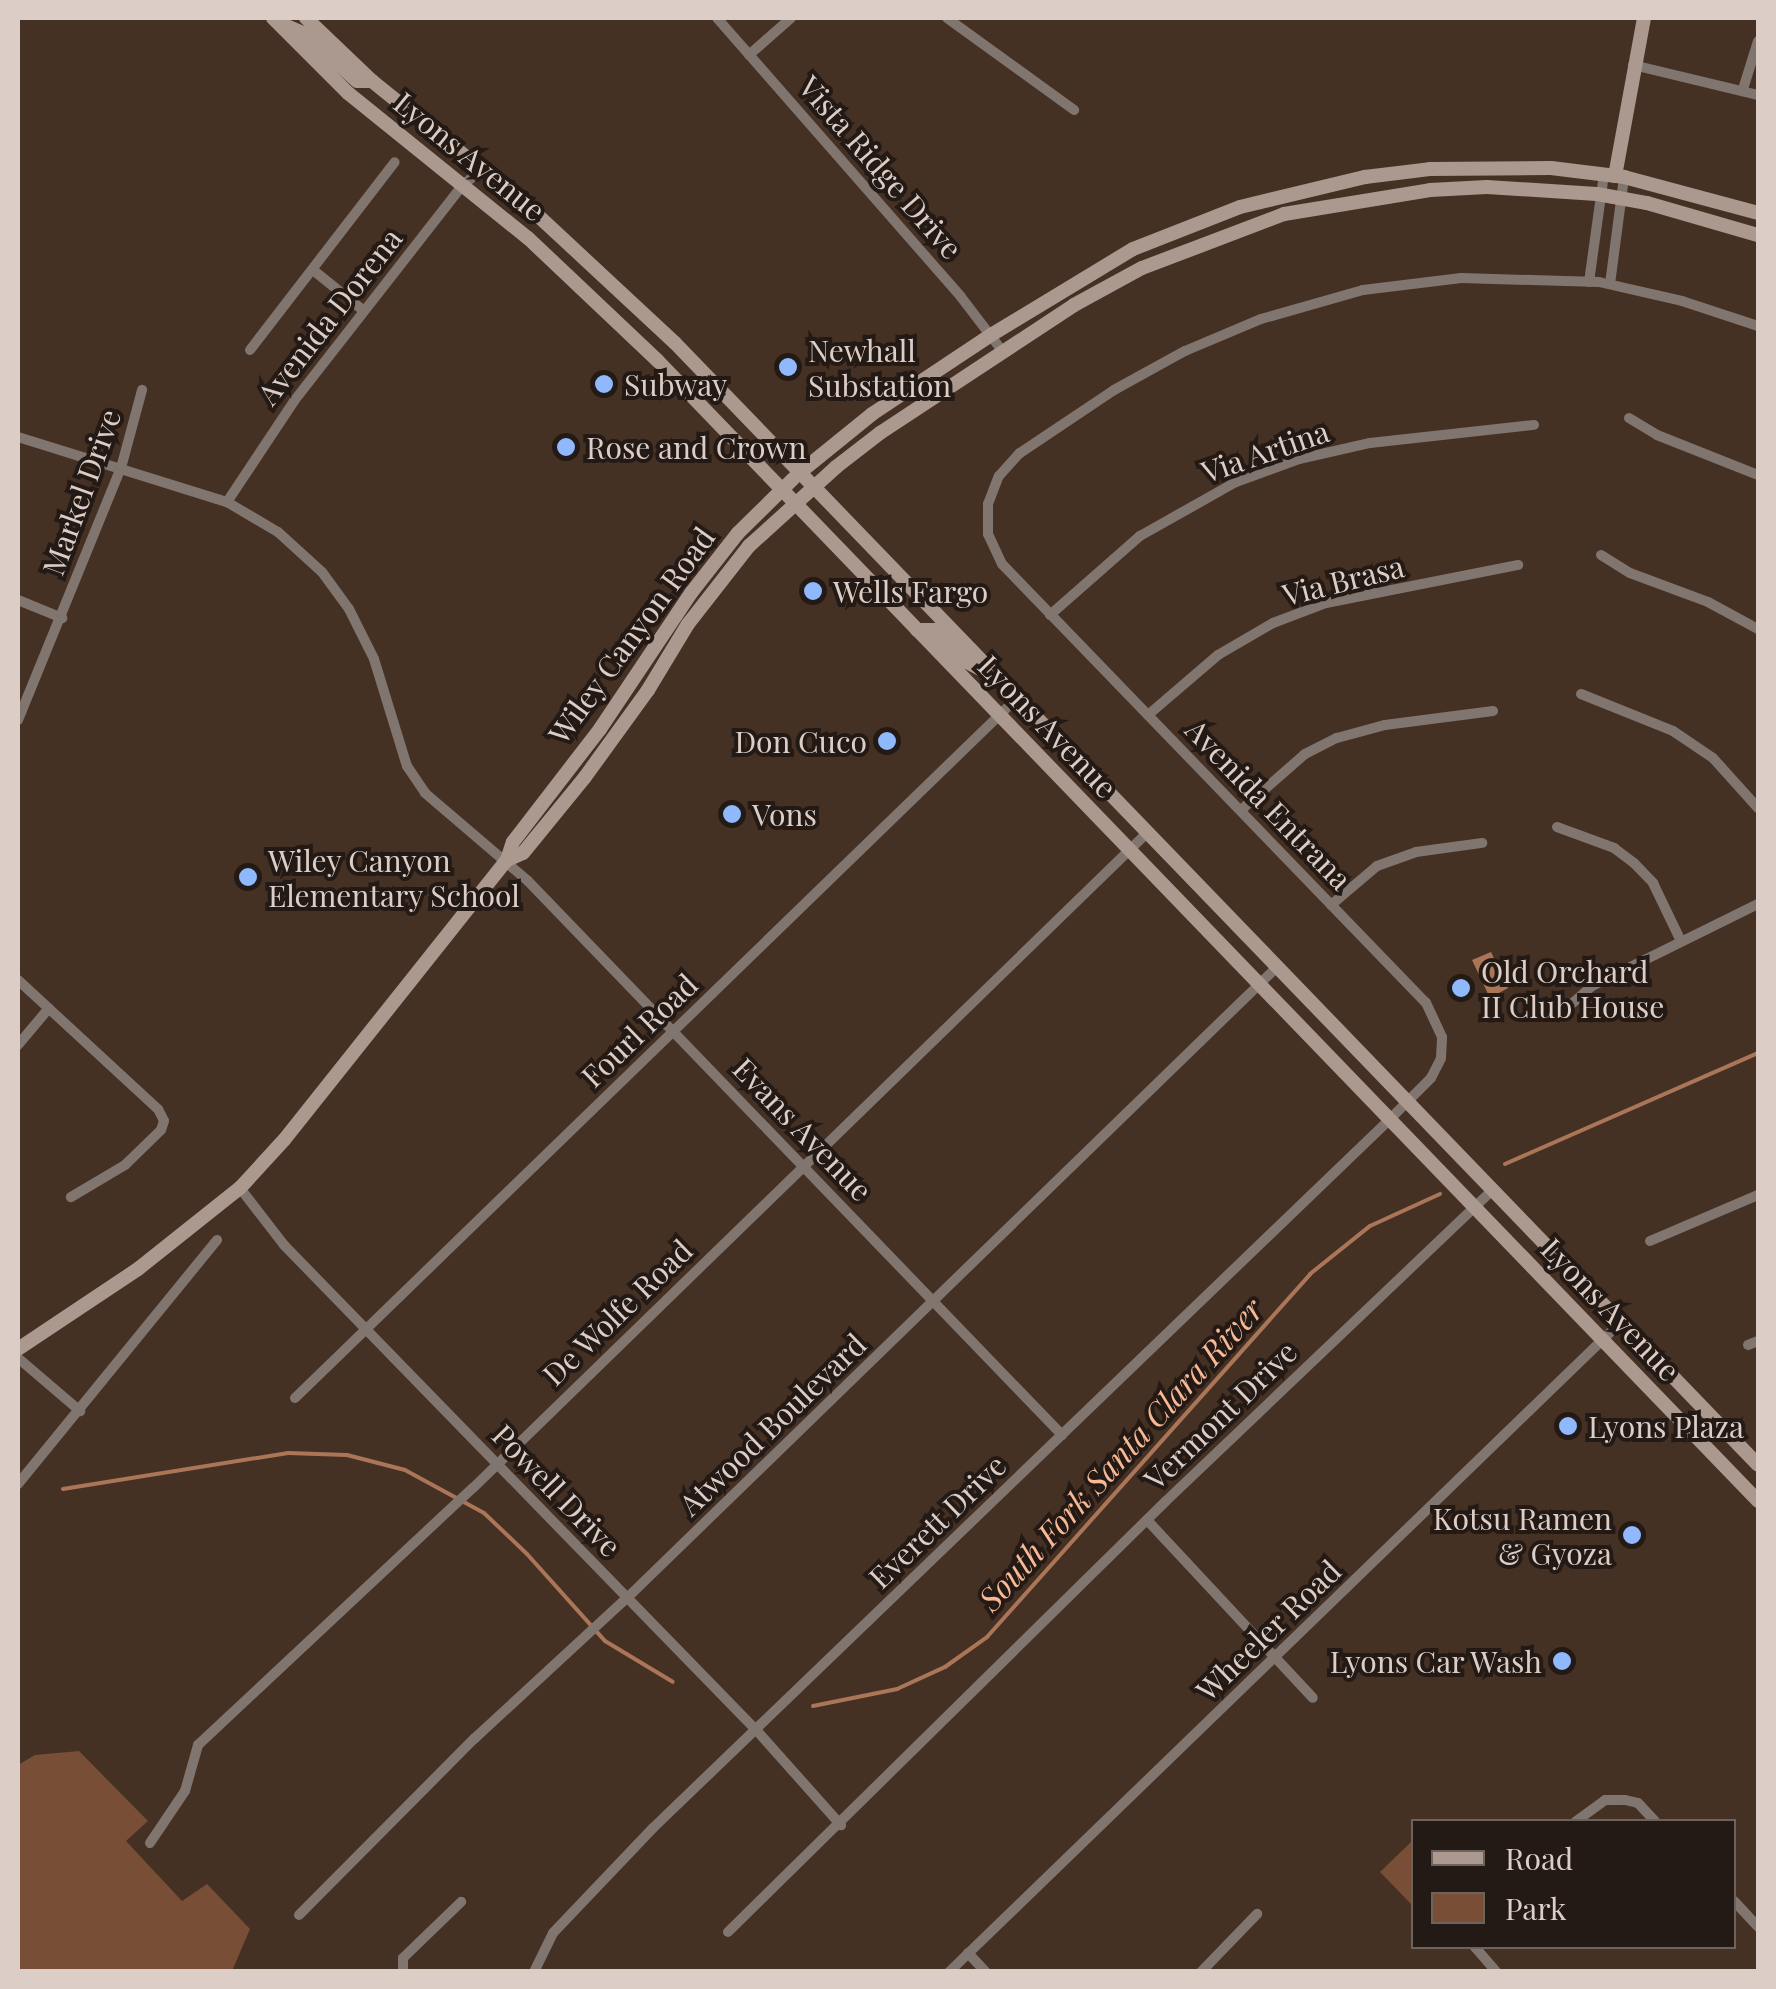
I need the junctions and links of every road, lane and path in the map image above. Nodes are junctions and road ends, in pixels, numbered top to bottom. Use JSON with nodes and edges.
{"nodes":[{"id":1,"x":306,"y":18,"type":"edge"},
{"id":2,"x":717,"y":18,"type":"edge"},
{"id":3,"x":791,"y":18,"type":"edge"},
{"id":4,"x":947,"y":18,"type":"edge"},
{"id":5,"x":1644,"y":18,"type":"edge"},
{"id":6,"x":276,"y":20,"type":"edge"},
{"id":7,"x":1758,"y":40,"type":"edge"},
{"id":8,"x":749,"y":54,"type":"junction"},
{"id":9,"x":1632,"y":65,"type":"junction"},
{"id":10,"x":372,"y":81,"type":"junction"},
{"id":11,"x":1743,"y":90,"type":"junction"},
{"id":12,"x":1758,"y":95,"type":"edge"},
{"id":13,"x":1074,"y":110,"type":"dead end"},
{"id":14,"x":396,"y":162,"type":"dead end"},
{"id":15,"x":482,"y":170,"type":"junction"},
{"id":16,"x":1614,"y":176,"type":"junction"},
{"id":17,"x":462,"y":187,"type":"junction"},
{"id":18,"x":1602,"y":195,"type":"junction"},
{"id":19,"x":1622,"y":198,"type":"junction"},
{"id":20,"x":1758,"y":213,"type":"edge"},
{"id":21,"x":1758,"y":235,"type":"edge"},
{"id":22,"x":313,"y":270,"type":"junction"},
{"id":23,"x":1588,"y":282,"type":"junction"},
{"id":24,"x":1610,"y":284,"type":"junction"},
{"id":25,"x":364,"y":310,"type":"junction"},
{"id":26,"x":1758,"y":326,"type":"edge"},
{"id":27,"x":991,"y":335,"type":"junction"},
{"id":28,"x":250,"y":350,"type":"dead end"},
{"id":29,"x":1002,"y":352,"type":"junction"},
{"id":30,"x":142,"y":390,"type":"dead end"},
{"id":31,"x":1630,"y":418,"type":"dead end"},
{"id":32,"x":1534,"y":425,"type":"dead end"},
{"id":33,"x":18,"y":437,"type":"edge"},
{"id":34,"x":121,"y":468,"type":"junction"},
{"id":35,"x":798,"y":474,"type":"junction"},
{"id":36,"x":1758,"y":475,"type":"edge"},
{"id":37,"x":812,"y":488,"type":"junction"},
{"id":38,"x":781,"y":490,"type":"junction"},
{"id":39,"x":227,"y":502,"type":"junction"},
{"id":40,"x":795,"y":504,"type":"junction"},
{"id":41,"x":1601,"y":555,"type":"dead end"},
{"id":42,"x":1518,"y":565,"type":"dead end"},
{"id":43,"x":18,"y":600,"type":"edge"},
{"id":44,"x":1050,"y":614,"type":"junction"},
{"id":45,"x":62,"y":618,"type":"junction"},
{"id":46,"x":1758,"y":629,"type":"edge"},
{"id":47,"x":917,"y":630,"type":"junction"},
{"id":48,"x":996,"y":677,"type":"junction"},
{"id":49,"x":1581,"y":694,"type":"dead end"},
{"id":50,"x":1017,"y":698,"type":"junction"},
{"id":51,"x":614,"y":709,"type":"junction"},
{"id":52,"x":1493,"y":711,"type":"dead end"},
{"id":53,"x":999,"y":715,"type":"junction"},
{"id":54,"x":1148,"y":715,"type":"junction"},
{"id":55,"x":629,"y":718,"type":"junction"},
{"id":56,"x":18,"y":720,"type":"edge"},
{"id":57,"x":557,"y":783,"type":"junction"},
{"id":58,"x":571,"y":795,"type":"junction"},
{"id":59,"x":1758,"y":808,"type":"edge"},
{"id":60,"x":1242,"y":810,"type":"junction"},
{"id":61,"x":535,"y":812,"type":"junction"},
{"id":62,"x":548,"y":823,"type":"junction"},
{"id":63,"x":1557,"y":827,"type":"dead end"},
{"id":64,"x":1147,"y":834,"type":"junction"},
{"id":65,"x":1482,"y":843,"type":"dead end"},
{"id":66,"x":1130,"y":850,"type":"junction"},
{"id":67,"x":507,"y":860,"type":"junction"},
{"id":68,"x":1758,"y":904,"type":"edge"},
{"id":69,"x":1330,"y":905,"type":"junction"},
{"id":70,"x":1680,"y":939,"type":"junction"},
{"id":71,"x":1278,"y":967,"type":"junction"},
{"id":72,"x":18,"y":980,"type":"edge"},
{"id":73,"x":1260,"y":984,"type":"junction"},
{"id":74,"x":1568,"y":1007,"type":"dead end"},
{"id":75,"x":49,"y":1008,"type":"junction"},
{"id":76,"x":674,"y":1031,"type":"junction"},
{"id":77,"x":18,"y":1045,"type":"edge"},
{"id":78,"x":1408,"y":1102,"type":"junction"},
{"id":79,"x":1390,"y":1119,"type":"junction"},
{"id":80,"x":803,"y":1166,"type":"junction"},
{"id":81,"x":240,"y":1188,"type":"junction"},
{"id":82,"x":1493,"y":1190,"type":"junction"},
{"id":83,"x":1758,"y":1195,"type":"edge"},
{"id":84,"x":71,"y":1197,"type":"dead end"},
{"id":85,"x":1474,"y":1207,"type":"junction"},
{"id":86,"x":217,"y":1240,"type":"dead end"},
{"id":87,"x":1650,"y":1241,"type":"dead end"},
{"id":88,"x":935,"y":1302,"type":"junction"},
{"id":89,"x":1620,"y":1323,"type":"junction"},
{"id":90,"x":366,"y":1330,"type":"junction"},
{"id":91,"x":1603,"y":1340,"type":"junction"},
{"id":92,"x":18,"y":1349,"type":"edge"},
{"id":93,"x":18,"y":1358,"type":"edge"},
{"id":94,"x":295,"y":1398,"type":"dead end"},
{"id":95,"x":80,"y":1411,"type":"junction"},
{"id":96,"x":1062,"y":1434,"type":"junction"},
{"id":97,"x":497,"y":1464,"type":"junction"},
{"id":98,"x":1758,"y":1465,"type":"edge"},
{"id":99,"x":18,"y":1484,"type":"edge"},
{"id":100,"x":1758,"y":1501,"type":"edge"},
{"id":101,"x":1147,"y":1520,"type":"junction"},
{"id":102,"x":626,"y":1598,"type":"junction"},
{"id":103,"x":1278,"y":1656,"type":"junction"},
{"id":104,"x":1313,"y":1698,"type":"dead end"},
{"id":105,"x":758,"y":1732,"type":"junction"},
{"id":106,"x":1580,"y":1819,"type":"edge"},
{"id":107,"x":1653,"y":1819,"type":"edge"},
{"id":108,"x":841,"y":1825,"type":"junction"},
{"id":109,"x":150,"y":1844,"type":"dead end"},
{"id":110,"x":461,"y":1902,"type":"dead end"},
{"id":111,"x":1736,"y":1903,"type":"edge"},
{"id":112,"x":1256,"y":1914,"type":"dead end"},
{"id":113,"x":299,"y":1915,"type":"dead end"},
{"id":114,"x":1758,"y":1927,"type":"edge"},
{"id":115,"x":728,"y":1932,"type":"dead end"},
{"id":116,"x":1477,"y":1949,"type":"edge"},
{"id":117,"x":968,"y":1953,"type":"junction"},
{"id":118,"x":1202,"y":1971,"type":"edge"},
{"id":119,"x":403,"y":1972,"type":"edge"},
{"id":120,"x":534,"y":1972,"type":"edge"},
{"id":121,"x":949,"y":1972,"type":"edge"},
{"id":122,"x":986,"y":1972,"type":"edge"},
{"id":123,"x":1497,"y":1972,"type":"edge"}],
"edges":[{"from":1,"to":10,"type":"main road","name":"Lyons Avenue"},
{"from":2,"to":8,"type":"street","name":"Vista Ridge Drive"},
{"from":3,"to":8,"type":"street"},
{"from":4,"to":13,"type":"street"},
{"from":5,"to":9,"type":"main road"},
{"from":6,"to":10,"type":"main road"},
{"from":6,"to":17,"type":"main road","name":"Lyons Avenue"},
{"from":7,"to":11,"type":"street"},
{"from":8,"to":27,"type":"street","name":"Vista Ridge Drive"},
{"from":9,"to":11,"type":"street"},
{"from":9,"to":16,"type":"main road"},
{"from":10,"to":15,"type":"main road","name":"Lyons Avenue"},
{"from":11,"to":12,"type":"street"},
{"from":14,"to":22,"type":"street"},
{"from":15,"to":17,"type":"street","name":"Avenida Dorena"},
{"from":15,"to":35,"type":"main road","name":"Lyons Avenue"},
{"from":16,"to":18,"type":"street"},
{"from":16,"to":19,"type":"street"},
{"from":16,"to":20,"type":"main road","name":"Wiley Canyon Road"},
{"from":16,"to":27,"type":"main road","name":"Wiley Canyon Road"},
{"from":17,"to":25,"type":"street","name":"Avenida Dorena"},
{"from":17,"to":38,"type":"main road","name":"Lyons Avenue"},
{"from":18,"to":19,"type":"main road","name":"Wiley Canyon Road"},
{"from":18,"to":23,"type":"street"},
{"from":18,"to":29,"type":"main road","name":"Wiley Canyon Road"},
{"from":19,"to":21,"type":"main road","name":"Wiley Canyon Road"},
{"from":19,"to":24,"type":"street"},
{"from":22,"to":25,"type":"street"},
{"from":22,"to":28,"type":"street"},
{"from":23,"to":24,"type":"street"},
{"from":23,"to":44,"type":"street","name":"Avenida Entrana"},
{"from":24,"to":26,"type":"street"},
{"from":25,"to":39,"type":"street","name":"Avenida Dorena"},
{"from":27,"to":29,"type":"street","name":"Vista Ridge Drive"},
{"from":27,"to":35,"type":"main road","name":"Wiley Canyon Road"},
{"from":29,"to":37,"type":"main road","name":"Wiley Canyon Road"},
{"from":30,"to":34,"type":"street","name":"Markel Drive"},
{"from":31,"to":36,"type":"street"},
{"from":32,"to":44,"type":"street","name":"Via Artina"},
{"from":33,"to":34,"type":"street","name":"Evans Avenue"},
{"from":34,"to":39,"type":"street","name":"Evans Avenue"},
{"from":34,"to":45,"type":"street","name":"Markel Drive"},
{"from":35,"to":37,"type":"main road","name":"Lyons Avenue"},
{"from":35,"to":38,"type":"main road","name":"Wiley Canyon Road"},
{"from":37,"to":40,"type":"main road","name":"Wiley Canyon Road"},
{"from":37,"to":48,"type":"main road","name":"Lyons Avenue"},
{"from":38,"to":40,"type":"main road","name":"Lyons Avenue"},
{"from":38,"to":51,"type":"main road","name":"Wiley Canyon Road"},
{"from":39,"to":67,"type":"street","name":"Evans Avenue"},
{"from":40,"to":47,"type":"main road","name":"Lyons Avenue"},
{"from":40,"to":55,"type":"main road","name":"Wiley Canyon Road"},
{"from":41,"to":46,"type":"street"},
{"from":42,"to":54,"type":"street","name":"Via Brasa"},
{"from":43,"to":45,"type":"street"},
{"from":44,"to":54,"type":"street","name":"Avenida Entrana"},
{"from":45,"to":56,"type":"street","name":"Markel Drive"},
{"from":47,"to":48,"type":"main road"},
{"from":47,"to":53,"type":"main road","name":"Lyons Avenue"},
{"from":48,"to":50,"type":"main road","name":"Lyons Avenue"},
{"from":49,"to":59,"type":"street"},
{"from":50,"to":53,"type":"street","name":"Fourl Road"},
{"from":50,"to":64,"type":"main road","name":"Lyons Avenue"},
{"from":51,"to":55,"type":"main road"},
{"from":51,"to":57,"type":"main road","name":"Wiley Canyon Road"},
{"from":52,"to":60,"type":"street"},
{"from":53,"to":66,"type":"main road","name":"Lyons Avenue"},
{"from":53,"to":76,"type":"street","name":"Fourl Road"},
{"from":54,"to":60,"type":"street","name":"Avenida Entrana"},
{"from":55,"to":58,"type":"main road","name":"Wiley Canyon Road"},
{"from":57,"to":58,"type":"main road"},
{"from":57,"to":61,"type":"main road","name":"Wiley Canyon Road"},
{"from":58,"to":62,"type":"main road","name":"Wiley Canyon Road"},
{"from":60,"to":69,"type":"street","name":"Avenida Entrana"},
{"from":61,"to":62,"type":"main road"},
{"from":61,"to":67,"type":"main road","name":"Wiley Canyon Road"},
{"from":62,"to":67,"type":"main road","name":"Wiley Canyon Road"},
{"from":63,"to":70,"type":"street"},
{"from":64,"to":66,"type":"street","name":"De Wolfe Road"},
{"from":64,"to":71,"type":"main road","name":"Lyons Avenue"},
{"from":65,"to":69,"type":"street"},
{"from":66,"to":73,"type":"main road","name":"Lyons Avenue"},
{"from":66,"to":80,"type":"street","name":"De Wolfe Road"},
{"from":67,"to":76,"type":"street","name":"Evans Avenue"},
{"from":67,"to":81,"type":"main road","name":"Wiley Canyon Road"},
{"from":68,"to":70,"type":"street"},
{"from":69,"to":78,"type":"street","name":"Avenida Entrana"},
{"from":70,"to":74,"type":"street"},
{"from":71,"to":73,"type":"street","name":"Atwood Boulevard"},
{"from":71,"to":78,"type":"main road","name":"Lyons Avenue"},
{"from":72,"to":75,"type":"street"},
{"from":73,"to":79,"type":"main road","name":"Lyons Avenue"},
{"from":73,"to":88,"type":"street","name":"Atwood Boulevard"},
{"from":75,"to":77,"type":"street"},
{"from":75,"to":84,"type":"street"},
{"from":76,"to":80,"type":"street","name":"Evans Avenue"},
{"from":76,"to":90,"type":"street","name":"Fourl Road"},
{"from":78,"to":79,"type":"street","name":"Avenida Entrana"},
{"from":78,"to":82,"type":"main road","name":"Lyons Avenue"},
{"from":79,"to":85,"type":"main road","name":"Lyons Avenue"},
{"from":79,"to":96,"type":"street","name":"Everett Drive"},
{"from":80,"to":88,"type":"street","name":"Evans Avenue"},
{"from":80,"to":97,"type":"street","name":"De Wolfe Road"},
{"from":81,"to":90,"type":"street","name":"Powell Drive"},
{"from":81,"to":92,"type":"main road","name":"Wiley Canyon Road"},
{"from":82,"to":85,"type":"street","name":"Vermont Drive"},
{"from":82,"to":89,"type":"main road","name":"Lyons Avenue"},
{"from":83,"to":87,"type":"street"},
{"from":85,"to":91,"type":"main road","name":"Lyons Avenue"},
{"from":85,"to":101,"type":"street","name":"Vermont Drive"},
{"from":86,"to":95,"type":"street"},
{"from":88,"to":96,"type":"street","name":"Evans Avenue"},
{"from":88,"to":102,"type":"street","name":"Atwood Boulevard"},
{"from":89,"to":91,"type":"street","name":"Wheeler Road"},
{"from":89,"to":98,"type":"main road","name":"Lyons Avenue"},
{"from":90,"to":94,"type":"street","name":"Fourl Road"},
{"from":90,"to":97,"type":"street","name":"Powell Drive"},
{"from":91,"to":100,"type":"main road","name":"Lyons Avenue"},
{"from":91,"to":103,"type":"street","name":"Wheeler Road"},
{"from":93,"to":95,"type":"street"},
{"from":95,"to":99,"type":"street"},
{"from":96,"to":105,"type":"street","name":"Everett Drive"},
{"from":97,"to":102,"type":"street","name":"Powell Drive"},
{"from":97,"to":109,"type":"street","name":"De Wolfe Road"},
{"from":101,"to":103,"type":"street"},
{"from":101,"to":108,"type":"street","name":"Vermont Drive"},
{"from":102,"to":105,"type":"street","name":"Powell Drive"},
{"from":102,"to":113,"type":"street","name":"Atwood Boulevard"},
{"from":103,"to":104,"type":"street"},
{"from":103,"to":117,"type":"street","name":"Wheeler Road"},
{"from":105,"to":108,"type":"street","name":"Powell Drive"},
{"from":105,"to":120,"type":"street","name":"Everett Drive"},
{"from":106,"to":107,"type":"street"},
{"from":108,"to":115,"type":"street","name":"Vermont Drive"},
{"from":110,"to":119,"type":"street"},
{"from":111,"to":114,"type":"street"},
{"from":112,"to":118,"type":"street"},
{"from":116,"to":123,"type":"street"},
{"from":117,"to":121,"type":"street","name":"Wheeler Road"},
{"from":117,"to":122,"type":"street"}]}
